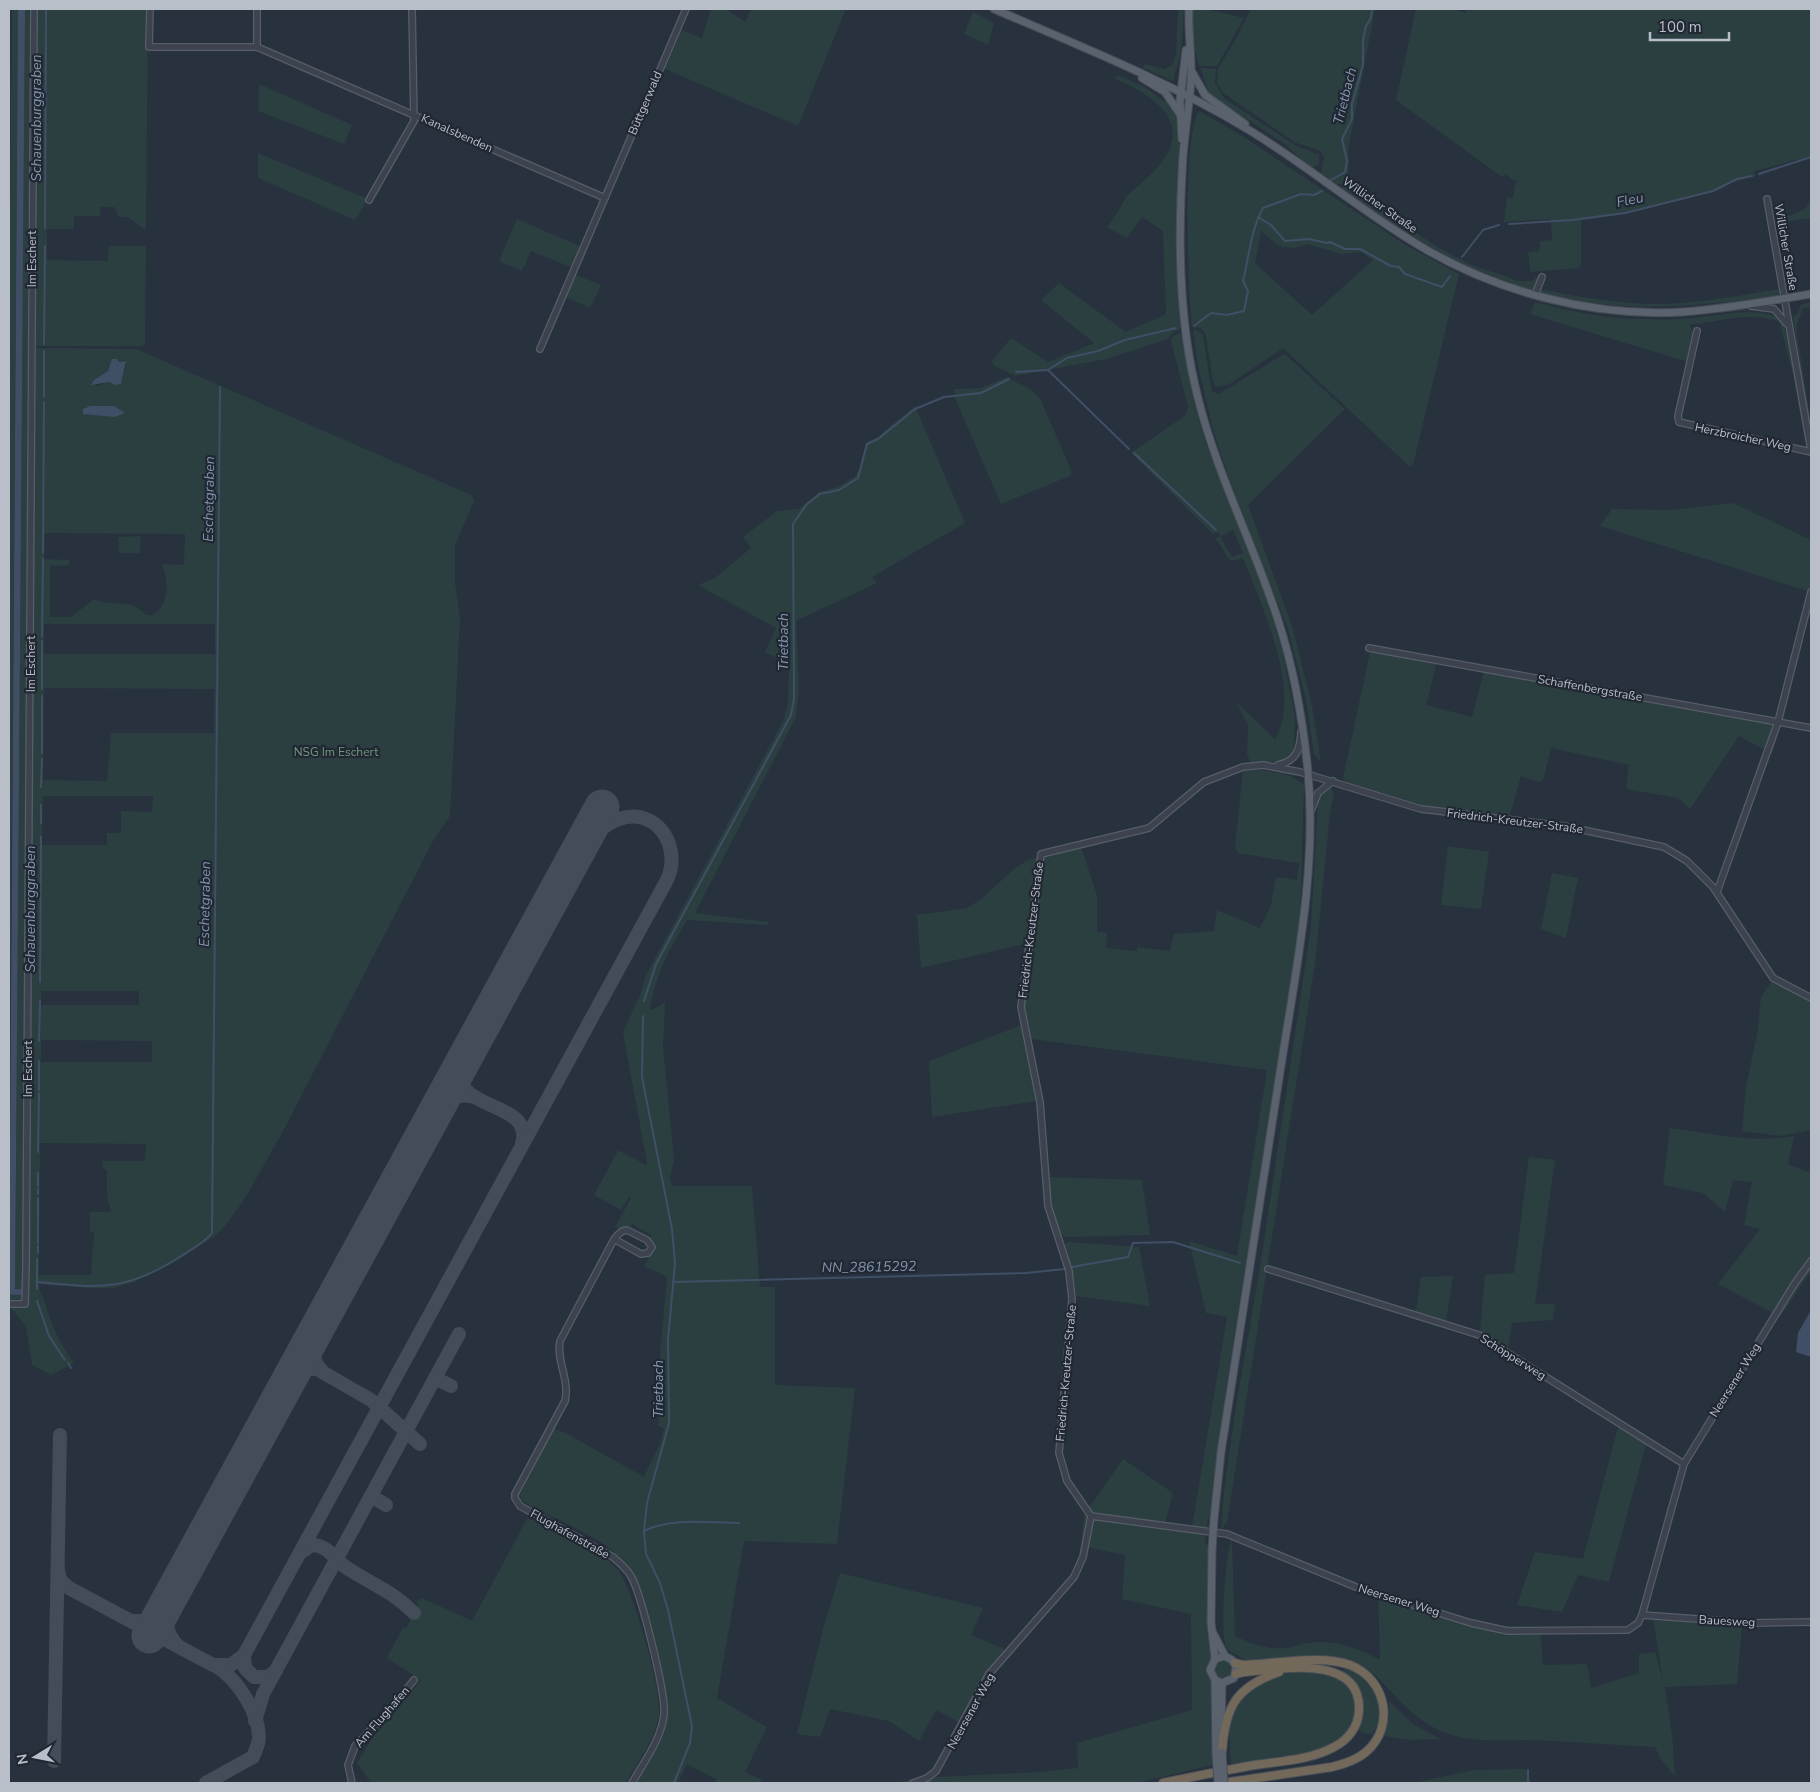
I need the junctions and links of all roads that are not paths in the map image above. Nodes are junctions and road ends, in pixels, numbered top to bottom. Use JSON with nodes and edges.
{"nodes":[{"id":1,"x":34,"y":9,"type":"edge"},
{"id":2,"x":150,"y":9,"type":"edge"},
{"id":3,"x":257,"y":9,"type":"edge"},
{"id":4,"x":412,"y":9,"type":"edge"},
{"id":5,"x":686,"y":9,"type":"edge"},
{"id":6,"x":994,"y":9,"type":"edge"},
{"id":7,"x":1189,"y":9,"type":"edge"},
{"id":8,"x":1188,"y":41,"type":"junction"},
{"id":9,"x":257,"y":47,"type":"junction"},
{"id":10,"x":1122,"y":66,"type":"junction"},
{"id":11,"x":1191,"y":70,"type":"junction"},
{"id":12,"x":1181,"y":92,"type":"junction"},
{"id":13,"x":1189,"y":96,"type":"junction"},
{"id":14,"x":414,"y":114,"type":"junction"},
{"id":15,"x":1180,"y":116,"type":"junction"},
{"id":16,"x":1250,"y":130,"type":"junction"},
{"id":17,"x":1184,"y":154,"type":"junction"},
{"id":18,"x":605,"y":198,"type":"junction"},
{"id":19,"x":369,"y":200,"type":"dead end"},
{"id":20,"x":1767,"y":200,"type":"dead end"},
{"id":21,"x":1542,"y":277,"type":"dead end"},
{"id":22,"x":1811,"y":294,"type":"edge"},
{"id":23,"x":1535,"y":295,"type":"junction"},
{"id":24,"x":1784,"y":298,"type":"junction"},
{"id":25,"x":1743,"y":305,"type":"junction"},
{"id":26,"x":1789,"y":328,"type":"junction"},
{"id":27,"x":1697,"y":331,"type":"dead end"},
{"id":28,"x":540,"y":349,"type":"dead end"},
{"id":29,"x":1811,"y":451,"type":"edge"},
{"id":30,"x":1811,"y":592,"type":"edge"},
{"id":31,"x":1369,"y":648,"type":"dead end"},
{"id":32,"x":1302,"y":717,"type":"junction"},
{"id":33,"x":1778,"y":722,"type":"junction"},
{"id":34,"x":1811,"y":728,"type":"edge"},
{"id":35,"x":1273,"y":766,"type":"junction"},
{"id":36,"x":1308,"y":774,"type":"junction"},
{"id":37,"x":1333,"y":781,"type":"junction"},
{"id":38,"x":1309,"y":816,"type":"junction"},
{"id":39,"x":1717,"y":892,"type":"junction"},
{"id":40,"x":1811,"y":998,"type":"edge"},
{"id":41,"x":614,"y":1239,"type":"junction"},
{"id":42,"x":1811,"y":1261,"type":"edge"},
{"id":43,"x":1268,"y":1269,"type":"dead end"},
{"id":44,"x":9,"y":1304,"type":"edge"},
{"id":45,"x":1684,"y":1464,"type":"junction"},
{"id":46,"x":1092,"y":1516,"type":"junction"},
{"id":47,"x":1642,"y":1616,"type":"junction"},
{"id":48,"x":1811,"y":1622,"type":"edge"},
{"id":49,"x":1212,"y":1631,"type":"junction"},
{"id":50,"x":1225,"y":1656,"type":"junction"},
{"id":51,"x":1215,"y":1659,"type":"junction"},
{"id":52,"x":1235,"y":1663,"type":"junction"},
{"id":53,"x":1285,"y":1670,"type":"junction"},
{"id":54,"x":1236,"y":1674,"type":"junction"},
{"id":55,"x":414,"y":1680,"type":"dead end"},
{"id":56,"x":1219,"y":1682,"type":"junction"},
{"id":57,"x":1219,"y":1752,"type":"junction"},
{"id":58,"x":352,"y":1783,"type":"edge"},
{"id":59,"x":632,"y":1783,"type":"edge"},
{"id":60,"x":913,"y":1783,"type":"edge"},
{"id":61,"x":1163,"y":1783,"type":"edge"},
{"id":62,"x":1218,"y":1783,"type":"edge"},
{"id":63,"x":1224,"y":1783,"type":"edge"}],
"edges":[{"from":1,"to":44,"type":"street","name":"Im Eschert"},
{"from":2,"to":9,"type":"street","name":"Kanalsbenden"},
{"from":3,"to":9,"type":"street"},
{"from":4,"to":14,"type":"street"},
{"from":5,"to":18,"type":"street","name":"Büttgerwald"},
{"from":6,"to":10,"type":"main road","name":"Willicher Straße"},
{"from":7,"to":8,"type":"main road"},
{"from":8,"to":11,"type":"main road"},
{"from":8,"to":12,"type":"main road"},
{"from":9,"to":14,"type":"street","name":"Kanalsbenden"},
{"from":10,"to":12,"type":"main road","name":"Willicher Straße"},
{"from":10,"to":15,"type":"main road"},
{"from":11,"to":13,"type":"main road"},
{"from":11,"to":16,"type":"main road"},
{"from":12,"to":13,"type":"main road","name":"Willicher Straße"},
{"from":12,"to":15,"type":"main road"},
{"from":13,"to":16,"type":"main road","name":"Willicher Straße"},
{"from":13,"to":17,"type":"main road"},
{"from":14,"to":18,"type":"street","name":"Kanalsbenden"},
{"from":14,"to":19,"type":"street"},
{"from":15,"to":17,"type":"main road"},
{"from":16,"to":23,"type":"main road","name":"Willicher Straße"},
{"from":17,"to":32,"type":"main road"},
{"from":18,"to":28,"type":"street"},
{"from":20,"to":24,"type":"street","name":"Willicher Straße"},
{"from":21,"to":23,"type":"street"},
{"from":22,"to":24,"type":"main road","name":"Willicher Straße"},
{"from":23,"to":25,"type":"main road","name":"Willicher Straße"},
{"from":24,"to":25,"type":"main road","name":"Willicher Straße"},
{"from":24,"to":26,"type":"street","name":"Herzbroicher Weg"},
{"from":25,"to":26,"type":"street"},
{"from":26,"to":29,"type":"street","name":"Herzbroicher Weg"},
{"from":27,"to":29,"type":"street","name":"Herzbroicher Weg"},
{"from":30,"to":33,"type":"street"},
{"from":31,"to":33,"type":"street","name":"Schaffenbergstraße"},
{"from":32,"to":35,"type":"street","name":"Friedrich-Kreutzer-Straße"},
{"from":32,"to":36,"type":"main road"},
{"from":33,"to":34,"type":"street","name":"Schaffenbergstraße"},
{"from":33,"to":39,"type":"street"},
{"from":35,"to":36,"type":"street","name":"Friedrich-Kreutzer-Straße"},
{"from":35,"to":46,"type":"street","name":"Friedrich-Kreutzer-Straße"},
{"from":36,"to":37,"type":"street","name":"Friedrich-Kreutzer-Straße"},
{"from":36,"to":38,"type":"main road"},
{"from":37,"to":38,"type":"street"},
{"from":37,"to":39,"type":"street","name":"Friedrich-Kreutzer-Straße"},
{"from":38,"to":49,"type":"main road","bridge":true},
{"from":39,"to":40,"type":"street","name":"Friedrich-Kreutzer-Straße"},
{"from":41,"to":41,"type":"street"},
{"from":41,"to":59,"type":"street","name":"Flughafenstraße"},
{"from":42,"to":45,"type":"street","name":"Neersener Weg"},
{"from":43,"to":45,"type":"street","name":"Schöpperweg"},
{"from":45,"to":47,"type":"street","name":"Neersener Weg"},
{"from":46,"to":47,"type":"street","name":"Neersener Weg"},
{"from":46,"to":60,"type":"street","name":"Neersener Weg"},
{"from":47,"to":48,"type":"street","name":"Bauesweg"},
{"from":49,"to":50,"type":"main road"},
{"from":49,"to":51,"type":"main road"},
{"from":50,"to":51,"type":"main road"},
{"from":50,"to":52,"type":"main road"},
{"from":51,"to":56,"type":"main road"},
{"from":52,"to":54,"type":"main road"},
{"from":52,"to":63,"type":"highway"},
{"from":53,"to":54,"type":"highway"},
{"from":53,"to":57,"type":"highway"},
{"from":53,"to":61,"type":"highway"},
{"from":54,"to":56,"type":"main road"},
{"from":55,"to":58,"type":"street","name":"Am Flughafen"},
{"from":56,"to":57,"type":"main road"},
{"from":57,"to":62,"type":"main road","bridge":true},
{"from":57,"to":63,"type":"main road","bridge":true}]}
